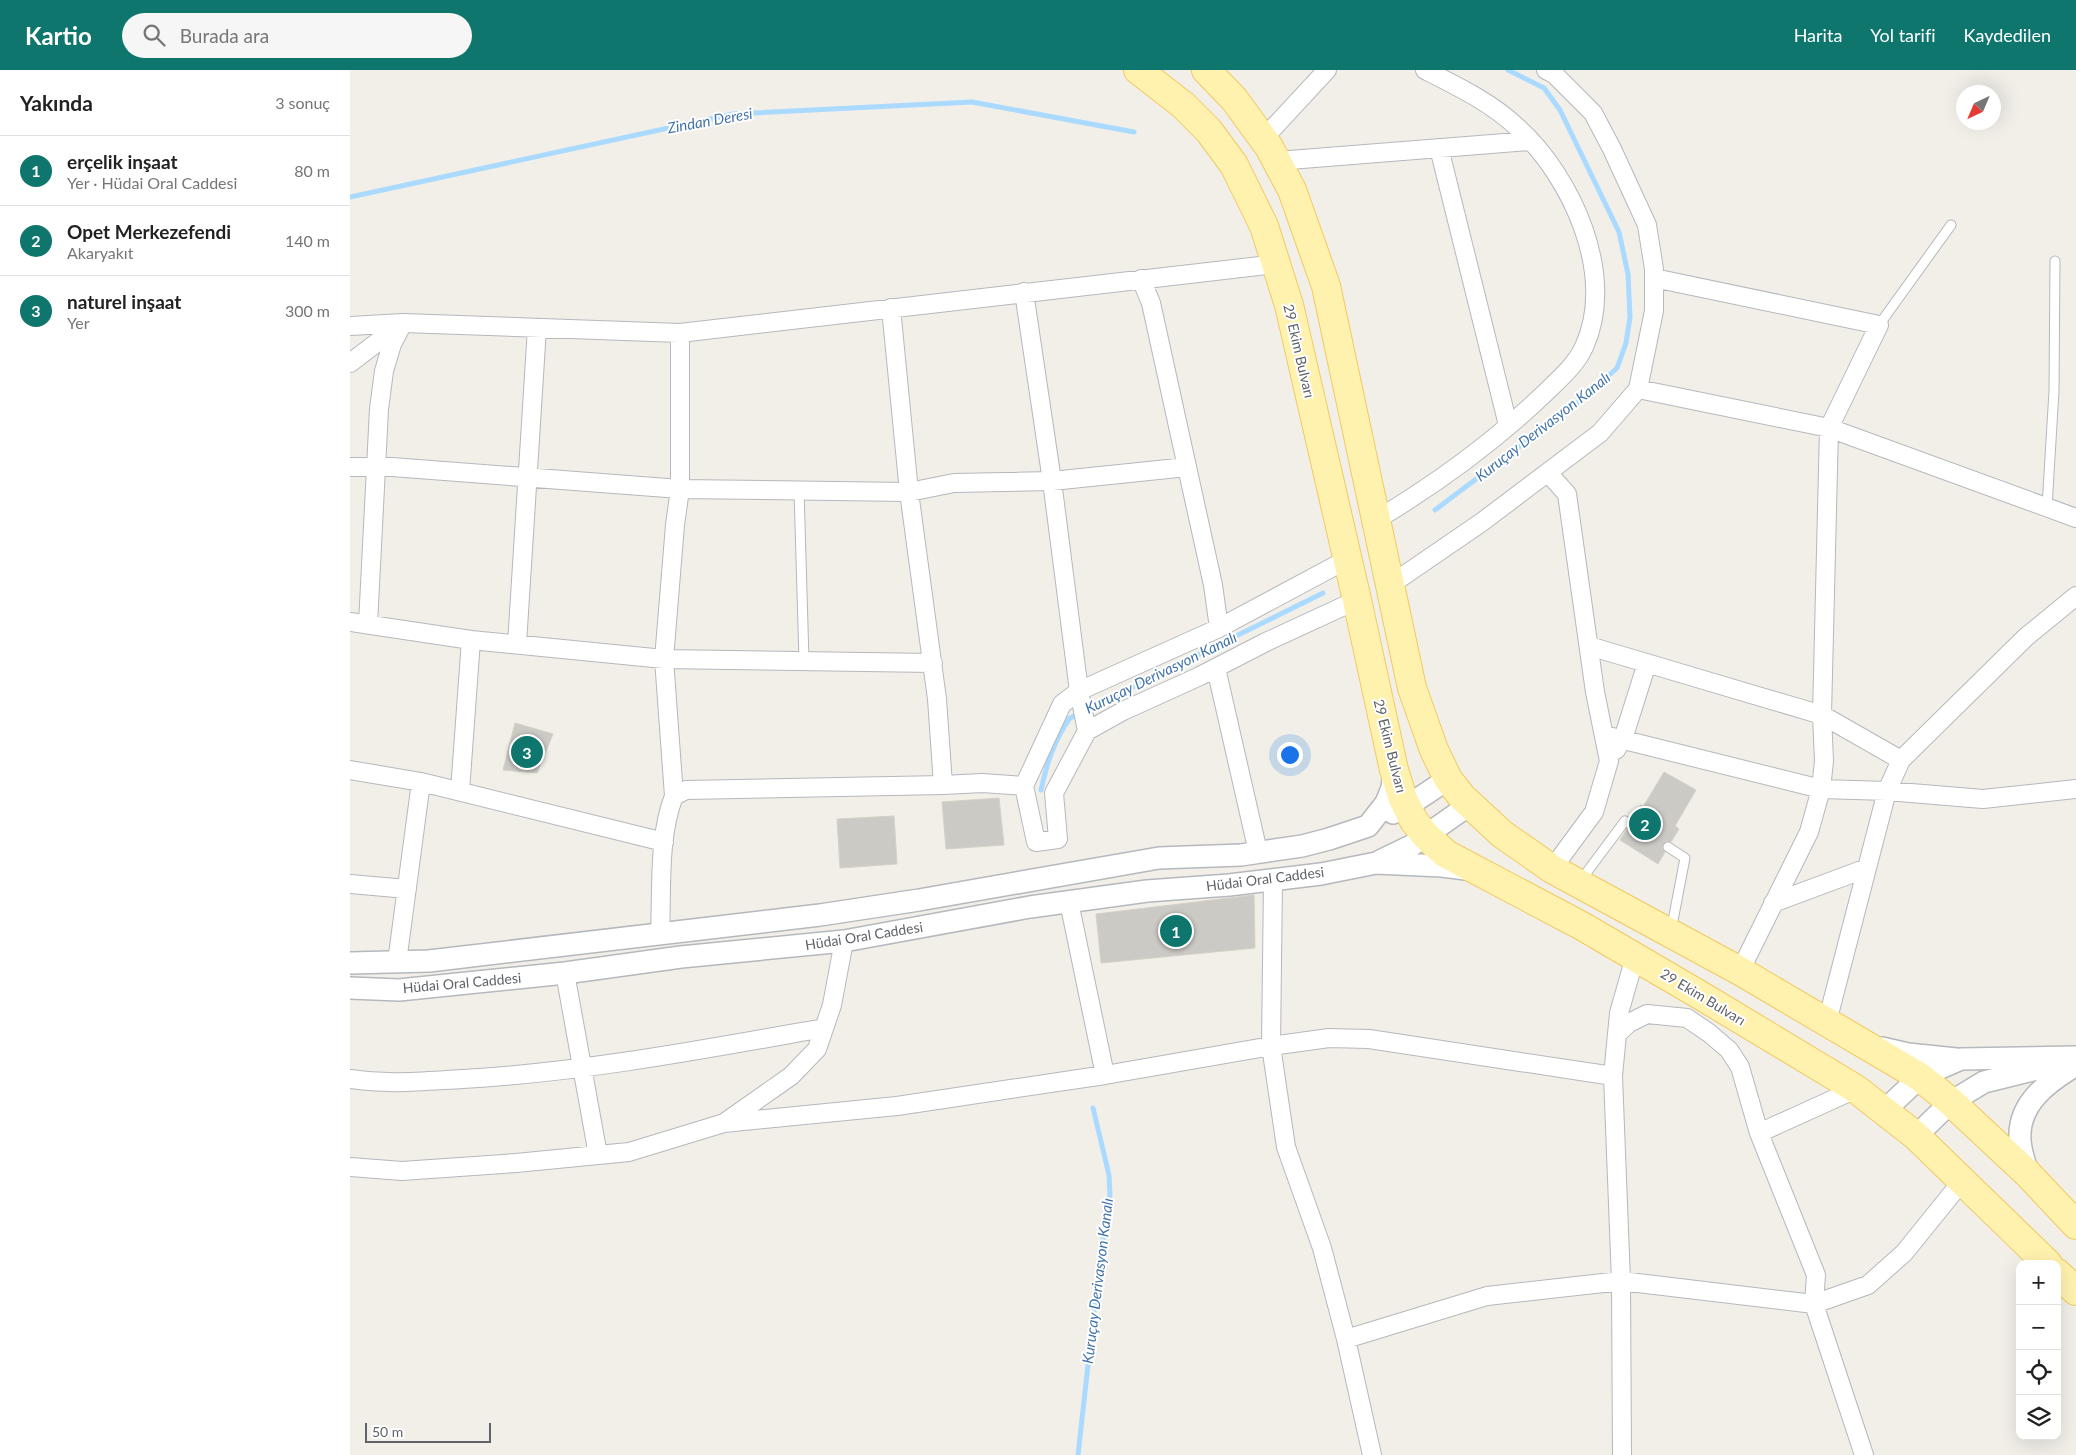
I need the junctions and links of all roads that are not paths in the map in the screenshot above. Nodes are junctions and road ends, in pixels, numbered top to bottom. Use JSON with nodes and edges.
{"nodes":[{"id":1,"x":1138,"y":70,"type":"edge"},
{"id":2,"x":1206,"y":70,"type":"edge"},
{"id":3,"x":1328,"y":70,"type":"edge"},
{"id":4,"x":1425,"y":70,"type":"edge"},
{"id":5,"x":1546,"y":70,"type":"edge"},
{"id":6,"x":1530,"y":141,"type":"junction"},
{"id":7,"x":1439,"y":148,"type":"junction"},
{"id":8,"x":1270,"y":150,"type":"junction"},
{"id":9,"x":1951,"y":225,"type":"dead end"},
{"id":10,"x":2055,"y":261,"type":"dead end"},
{"id":11,"x":1276,"y":264,"type":"junction"},
{"id":12,"x":1654,"y":278,"type":"junction"},
{"id":13,"x":1142,"y":279,"type":"junction"},
{"id":14,"x":1024,"y":292,"type":"junction"},
{"id":15,"x":890,"y":308,"type":"junction"},
{"id":16,"x":403,"y":323,"type":"junction"},
{"id":17,"x":1879,"y":325,"type":"junction"},
{"id":18,"x":350,"y":326,"type":"edge"},
{"id":19,"x":538,"y":328,"type":"junction"},
{"id":20,"x":680,"y":333,"type":"junction"},
{"id":21,"x":350,"y":363,"type":"edge"},
{"id":22,"x":1638,"y":389,"type":"junction"},
{"id":23,"x":1508,"y":425,"type":"junction"},
{"id":24,"x":1829,"y":428,"type":"junction"},
{"id":25,"x":350,"y":467,"type":"edge"},
{"id":26,"x":377,"y":467,"type":"junction"},
{"id":27,"x":1187,"y":467,"type":"junction"},
{"id":28,"x":1549,"y":474,"type":"junction"},
{"id":29,"x":528,"y":477,"type":"junction"},
{"id":30,"x":1052,"y":481,"type":"junction"},
{"id":31,"x":680,"y":489,"type":"junction"},
{"id":32,"x":799,"y":490,"type":"junction"},
{"id":33,"x":909,"y":492,"type":"junction"},
{"id":34,"x":2047,"y":507,"type":"junction"},
{"id":35,"x":2076,"y":518,"type":"edge"},
{"id":36,"x":1376,"y":520,"type":"junction"},
{"id":37,"x":1346,"y":560,"type":"junction"},
{"id":38,"x":1390,"y":585,"type":"junction"},
{"id":39,"x":2076,"y":596,"type":"edge"},
{"id":40,"x":1357,"y":600,"type":"junction"},
{"id":41,"x":350,"y":622,"type":"edge"},
{"id":42,"x":368,"y":624,"type":"junction"},
{"id":43,"x":1219,"y":628,"type":"junction"},
{"id":44,"x":471,"y":640,"type":"junction"},
{"id":45,"x":517,"y":644,"type":"junction"},
{"id":46,"x":1589,"y":646,"type":"junction"},
{"id":47,"x":664,"y":659,"type":"junction"},
{"id":48,"x":804,"y":660,"type":"junction"},
{"id":49,"x":933,"y":663,"type":"junction"},
{"id":50,"x":1647,"y":663,"type":"junction"},
{"id":51,"x":1216,"y":668,"type":"junction"},
{"id":52,"x":1080,"y":695,"type":"junction"},
{"id":53,"x":1822,"y":715,"type":"junction"},
{"id":54,"x":1086,"y":727,"type":"junction"},
{"id":55,"x":1604,"y":735,"type":"junction"},
{"id":56,"x":1623,"y":740,"type":"junction"},
{"id":57,"x":1901,"y":760,"type":"junction"},
{"id":58,"x":1609,"y":761,"type":"junction"},
{"id":59,"x":350,"y":770,"type":"edge"},
{"id":60,"x":1394,"y":770,"type":"junction"},
{"id":61,"x":1448,"y":779,"type":"junction"},
{"id":62,"x":421,"y":782,"type":"junction"},
{"id":63,"x":943,"y":785,"type":"junction"},
{"id":64,"x":1024,"y":786,"type":"junction"},
{"id":65,"x":1820,"y":789,"type":"junction"},
{"id":66,"x":2076,"y":789,"type":"edge"},
{"id":67,"x":460,"y":791,"type":"junction"},
{"id":68,"x":1887,"y":791,"type":"junction"},
{"id":69,"x":674,"y":796,"type":"junction"},
{"id":70,"x":1469,"y":805,"type":"junction"},
{"id":71,"x":1407,"y":806,"type":"junction"},
{"id":72,"x":1630,"y":824,"type":"dead end"},
{"id":73,"x":1362,"y":828,"type":"junction"},
{"id":74,"x":1426,"y":836,"type":"junction"},
{"id":75,"x":664,"y":842,"type":"junction"},
{"id":76,"x":1668,"y":847,"type":"dead end"},
{"id":77,"x":1258,"y":852,"type":"junction"},
{"id":78,"x":1376,"y":864,"type":"junction"},
{"id":79,"x":1867,"y":868,"type":"junction"},
{"id":80,"x":1552,"y":869,"type":"junction"},
{"id":81,"x":1475,"y":871,"type":"junction"},
{"id":82,"x":1273,"y":880,"type":"junction"},
{"id":83,"x":350,"y":884,"type":"edge"},
{"id":84,"x":1578,"y":884,"type":"junction"},
{"id":85,"x":407,"y":890,"type":"junction"},
{"id":86,"x":1069,"y":902,"type":"junction"},
{"id":87,"x":1774,"y":904,"type":"junction"},
{"id":88,"x":660,"y":934,"type":"junction"},
{"id":89,"x":1671,"y":934,"type":"junction"},
{"id":90,"x":844,"y":941,"type":"junction"},
{"id":91,"x":1635,"y":957,"type":"junction"},
{"id":92,"x":397,"y":962,"type":"junction"},
{"id":93,"x":350,"y":963,"type":"edge"},
{"id":94,"x":1740,"y":971,"type":"junction"},
{"id":95,"x":565,"y":973,"type":"junction"},
{"id":96,"x":350,"y":988,"type":"edge"},
{"id":97,"x":1827,"y":1022,"type":"junction"},
{"id":98,"x":824,"y":1028,"type":"junction"},
{"id":99,"x":1617,"y":1034,"type":"junction"},
{"id":100,"x":1866,"y":1044,"type":"junction"},
{"id":101,"x":1270,"y":1046,"type":"junction"},
{"id":102,"x":2076,"y":1058,"type":"edge"},
{"id":103,"x":1961,"y":1059,"type":"junction"},
{"id":104,"x":2076,"y":1065,"type":"edge"},
{"id":105,"x":581,"y":1067,"type":"junction"},
{"id":106,"x":1105,"y":1075,"type":"junction"},
{"id":107,"x":1613,"y":1076,"type":"junction"},
{"id":108,"x":1920,"y":1077,"type":"junction"},
{"id":109,"x":350,"y":1080,"type":"edge"},
{"id":110,"x":1856,"y":1089,"type":"junction"},
{"id":111,"x":1951,"y":1102,"type":"junction"},
{"id":112,"x":1884,"y":1111,"type":"junction"},
{"id":113,"x":724,"y":1123,"type":"junction"},
{"id":114,"x":1759,"y":1134,"type":"junction"},
{"id":115,"x":1916,"y":1136,"type":"junction"},
{"id":116,"x":598,"y":1155,"type":"junction"},
{"id":117,"x":350,"y":1167,"type":"edge"},
{"id":118,"x":2028,"y":1174,"type":"junction"},
{"id":119,"x":1963,"y":1180,"type":"junction"},
{"id":120,"x":2076,"y":1225,"type":"edge"},
{"id":121,"x":2044,"y":1260,"type":"edge"},
{"id":122,"x":2061,"y":1276,"type":"edge"},
{"id":123,"x":1621,"y":1281,"type":"junction"},
{"id":124,"x":2076,"y":1291,"type":"edge"},
{"id":125,"x":1814,"y":1304,"type":"junction"},
{"id":126,"x":1346,"y":1339,"type":"junction"},
{"id":127,"x":1372,"y":1455,"type":"edge"},
{"id":128,"x":1622,"y":1455,"type":"edge"},
{"id":129,"x":1864,"y":1455,"type":"edge"}],
"edges":[{"from":1,"to":11,"type":"main road","name":"29 Ekim Bulvarı"},
{"from":2,"to":8,"type":"main road"},
{"from":3,"to":8,"type":"street"},
{"from":4,"to":6,"type":"street"},
{"from":5,"to":12,"type":"street"},
{"from":6,"to":7,"type":"street"},
{"from":6,"to":23,"type":"street"},
{"from":7,"to":8,"type":"street"},
{"from":7,"to":23,"type":"street"},
{"from":8,"to":36,"type":"main road"},
{"from":9,"to":17,"type":"lane"},
{"from":10,"to":34,"type":"lane"},
{"from":11,"to":13,"type":"street"},
{"from":11,"to":37,"type":"main road","name":"29 Ekim Bulvarı"},
{"from":12,"to":17,"type":"street"},
{"from":12,"to":22,"type":"street"},
{"from":13,"to":14,"type":"street"},
{"from":13,"to":27,"type":"street"},
{"from":14,"to":15,"type":"street"},
{"from":14,"to":30,"type":"street"},
{"from":15,"to":20,"type":"street"},
{"from":15,"to":33,"type":"street"},
{"from":16,"to":18,"type":"street"},
{"from":16,"to":19,"type":"street"},
{"from":16,"to":21,"type":"street"},
{"from":16,"to":26,"type":"street"},
{"from":17,"to":24,"type":"street"},
{"from":19,"to":20,"type":"street"},
{"from":19,"to":29,"type":"street"},
{"from":20,"to":31,"type":"street"},
{"from":22,"to":24,"type":"street"},
{"from":22,"to":28,"type":"street"},
{"from":23,"to":36,"type":"street"},
{"from":24,"to":34,"type":"street"},
{"from":24,"to":53,"type":"street"},
{"from":25,"to":26,"type":"street"},
{"from":26,"to":29,"type":"street"},
{"from":26,"to":42,"type":"street"},
{"from":27,"to":30,"type":"street"},
{"from":27,"to":43,"type":"street"},
{"from":28,"to":38,"type":"street"},
{"from":28,"to":46,"type":"street"},
{"from":29,"to":31,"type":"street"},
{"from":29,"to":45,"type":"street"},
{"from":30,"to":33,"type":"street"},
{"from":30,"to":52,"type":"street"},
{"from":31,"to":32,"type":"street"},
{"from":31,"to":47,"type":"street"},
{"from":32,"to":33,"type":"street"},
{"from":32,"to":48,"type":"lane"},
{"from":33,"to":49,"type":"street"},
{"from":34,"to":35,"type":"street"},
{"from":36,"to":38,"type":"main road"},
{"from":37,"to":40,"type":"main road","name":"29 Ekim Bulvarı"},
{"from":37,"to":43,"type":"street"},
{"from":38,"to":61,"type":"main road"},
{"from":39,"to":57,"type":"street"},
{"from":40,"to":51,"type":"street"},
{"from":40,"to":60,"type":"main road","name":"29 Ekim Bulvarı"},
{"from":41,"to":42,"type":"street"},
{"from":42,"to":44,"type":"street"},
{"from":43,"to":52,"type":"street"},
{"from":44,"to":45,"type":"street"},
{"from":44,"to":67,"type":"street"},
{"from":45,"to":47,"type":"street"},
{"from":46,"to":50,"type":"street"},
{"from":46,"to":55,"type":"street"},
{"from":47,"to":48,"type":"street"},
{"from":47,"to":69,"type":"street"},
{"from":48,"to":49,"type":"street"},
{"from":49,"to":63,"type":"street"},
{"from":50,"to":53,"type":"street"},
{"from":50,"to":56,"type":"street"},
{"from":51,"to":54,"type":"street"},
{"from":51,"to":77,"type":"street"},
{"from":52,"to":54,"type":"street"},
{"from":52,"to":64,"type":"street"},
{"from":53,"to":57,"type":"street"},
{"from":53,"to":65,"type":"street"},
{"from":54,"to":64,"type":"street"},
{"from":55,"to":56,"type":"street"},
{"from":55,"to":58,"type":"street"},
{"from":56,"to":58,"type":"street"},
{"from":56,"to":65,"type":"street"},
{"from":57,"to":68,"type":"street"},
{"from":58,"to":80,"type":"street"},
{"from":59,"to":62,"type":"street"},
{"from":60,"to":71,"type":"main road","name":"29 Ekim Bulvarı"},
{"from":60,"to":73,"type":"street"},
{"from":61,"to":70,"type":"main road"},
{"from":61,"to":71,"type":"street","name":"Hüdai Oral Caddesi"},
{"from":62,"to":67,"type":"street"},
{"from":62,"to":85,"type":"street"},
{"from":63,"to":64,"type":"street"},
{"from":63,"to":69,"type":"street"},
{"from":65,"to":68,"type":"street"},
{"from":65,"to":87,"type":"street"},
{"from":66,"to":68,"type":"street"},
{"from":67,"to":75,"type":"street"},
{"from":68,"to":79,"type":"street"},
{"from":69,"to":75,"type":"street"},
{"from":70,"to":74,"type":"street"},
{"from":70,"to":80,"type":"main road"},
{"from":71,"to":73,"type":"street","name":"Hüdai Oral Caddesi"},
{"from":71,"to":74,"type":"main road","name":"29 Ekim Bulvarı"},
{"from":72,"to":84,"type":"lane"},
{"from":73,"to":77,"type":"street","name":"Hüdai Oral Caddesi"},
{"from":74,"to":78,"type":"street"},
{"from":74,"to":81,"type":"main road","name":"29 Ekim Bulvarı"},
{"from":75,"to":88,"type":"street"},
{"from":76,"to":89,"type":"lane"},
{"from":77,"to":88,"type":"street","name":"Hüdai Oral Caddesi"},
{"from":78,"to":81,"type":"street"},
{"from":78,"to":82,"type":"street","name":"Hüdai Oral Caddesi"},
{"from":79,"to":87,"type":"street"},
{"from":79,"to":97,"type":"street"},
{"from":80,"to":84,"type":"main road"},
{"from":81,"to":91,"type":"main road","name":"29 Ekim Bulvarı"},
{"from":82,"to":86,"type":"street","name":"Hüdai Oral Caddesi"},
{"from":82,"to":101,"type":"street"},
{"from":83,"to":85,"type":"street"},
{"from":84,"to":89,"type":"main road"},
{"from":85,"to":92,"type":"street"},
{"from":86,"to":90,"type":"street","name":"Hüdai Oral Caddesi"},
{"from":86,"to":106,"type":"street"},
{"from":87,"to":94,"type":"street"},
{"from":88,"to":92,"type":"street","name":"Hüdai Oral Caddesi"},
{"from":89,"to":94,"type":"main road"},
{"from":90,"to":95,"type":"street","name":"Hüdai Oral Caddesi"},
{"from":90,"to":98,"type":"street"},
{"from":91,"to":99,"type":"street"},
{"from":91,"to":110,"type":"main road","name":"29 Ekim Bulvarı"},
{"from":92,"to":93,"type":"street","name":"Hüdai Oral Caddesi"},
{"from":94,"to":97,"type":"main road"},
{"from":95,"to":96,"type":"street","name":"Hüdai Oral Caddesi"},
{"from":95,"to":105,"type":"street"},
{"from":97,"to":100,"type":"main road"},
{"from":98,"to":105,"type":"street"},
{"from":98,"to":113,"type":"street"},
{"from":99,"to":107,"type":"street"},
{"from":99,"to":114,"type":"street"},
{"from":100,"to":103,"type":"street"},
{"from":100,"to":108,"type":"main road"},
{"from":101,"to":106,"type":"street"},
{"from":101,"to":107,"type":"street"},
{"from":101,"to":126,"type":"street"},
{"from":102,"to":103,"type":"street"},
{"from":102,"to":111,"type":"street"},
{"from":103,"to":108,"type":"street"},
{"from":104,"to":118,"type":"street"},
{"from":105,"to":109,"type":"street"},
{"from":105,"to":116,"type":"street"},
{"from":106,"to":113,"type":"street"},
{"from":107,"to":123,"type":"street"},
{"from":108,"to":111,"type":"main road"},
{"from":108,"to":112,"type":"street"},
{"from":110,"to":112,"type":"main road","name":"29 Ekim Bulvarı"},
{"from":110,"to":114,"type":"street"},
{"from":111,"to":115,"type":"street"},
{"from":111,"to":118,"type":"main road"},
{"from":112,"to":115,"type":"main road","name":"29 Ekim Bulvarı"},
{"from":113,"to":116,"type":"street"},
{"from":114,"to":125,"type":"street"},
{"from":115,"to":119,"type":"main road","name":"29 Ekim Bulvarı"},
{"from":116,"to":117,"type":"street"},
{"from":118,"to":120,"type":"main road"},
{"from":119,"to":121,"type":"main road","name":"29 Ekim Bulvarı"},
{"from":119,"to":125,"type":"street"},
{"from":122,"to":124,"type":"main road"},
{"from":123,"to":125,"type":"street"},
{"from":123,"to":126,"type":"street"},
{"from":123,"to":128,"type":"street"},
{"from":125,"to":129,"type":"street"},
{"from":126,"to":127,"type":"street"}]}
